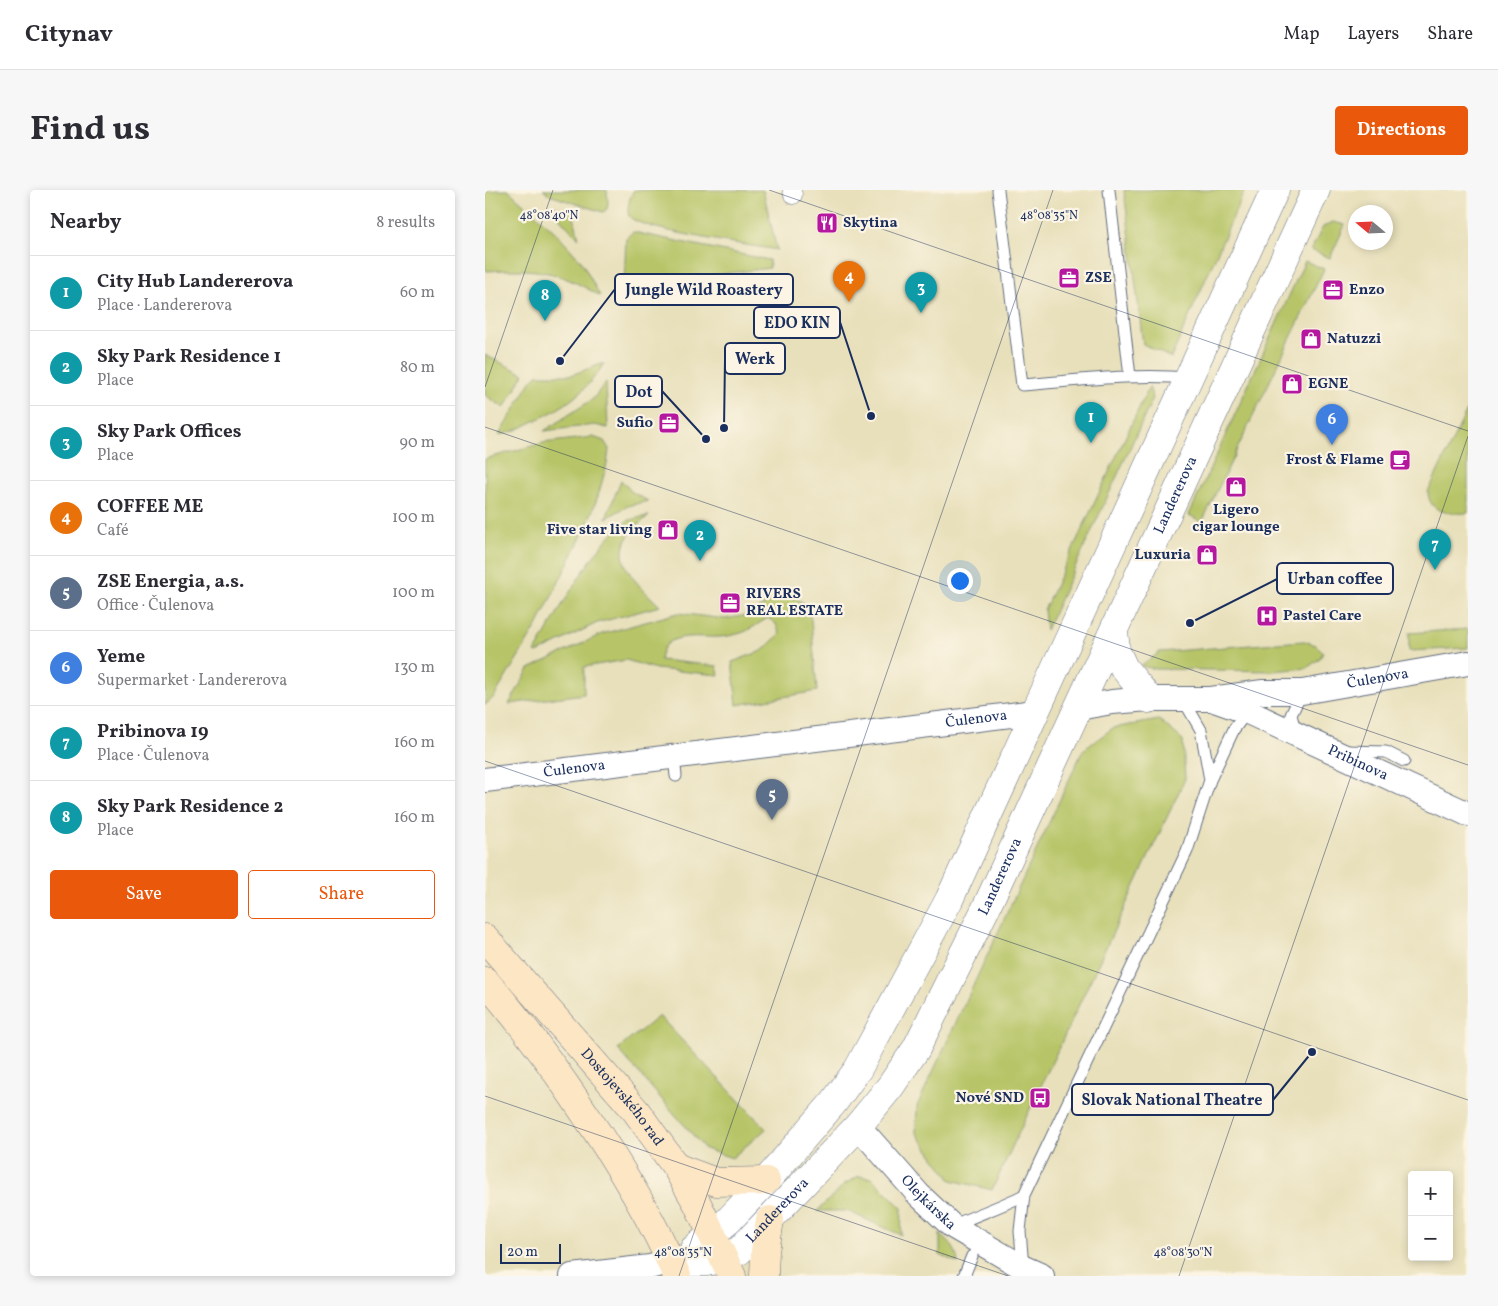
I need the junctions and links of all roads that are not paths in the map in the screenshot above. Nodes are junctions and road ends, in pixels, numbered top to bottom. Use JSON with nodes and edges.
{"nodes":[{"id":1,"x":998,"y":190,"type":"edge"},
{"id":2,"x":1109,"y":190,"type":"edge"},
{"id":3,"x":1275,"y":190,"type":"edge"},
{"id":4,"x":1315,"y":190,"type":"edge"},
{"id":5,"x":1130,"y":377,"type":"junction"},
{"id":6,"x":1188,"y":378,"type":"junction"},
{"id":7,"x":1113,"y":631,"type":"junction"},
{"id":8,"x":1468,"y":663,"type":"edge"},
{"id":9,"x":1263,"y":692,"type":"junction"},
{"id":10,"x":1302,"y":692,"type":"junction"},
{"id":11,"x":1149,"y":699,"type":"junction"},
{"id":12,"x":1183,"y":699,"type":"junction"},
{"id":13,"x":1211,"y":699,"type":"junction"},
{"id":14,"x":1078,"y":708,"type":"junction"},
{"id":15,"x":1035,"y":712,"type":"junction"},
{"id":16,"x":1248,"y":712,"type":"junction"},
{"id":17,"x":1296,"y":734,"type":"junction"},
{"id":18,"x":1333,"y":751,"type":"junction"},
{"id":19,"x":1404,"y":760,"type":"dead end"},
{"id":20,"x":485,"y":780,"type":"edge"},
{"id":21,"x":1210,"y":780,"type":"junction"},
{"id":22,"x":1468,"y":814,"type":"edge"},
{"id":23,"x":485,"y":938,"type":"edge"},
{"id":24,"x":485,"y":981,"type":"edge"},
{"id":25,"x":835,"y":1102,"type":"junction"},
{"id":26,"x":858,"y":1126,"type":"junction"},
{"id":27,"x":676,"y":1167,"type":"junction"},
{"id":28,"x":766,"y":1181,"type":"junction"},
{"id":29,"x":1024,"y":1195,"type":"junction"},
{"id":30,"x":770,"y":1220,"type":"junction"},
{"id":31,"x":952,"y":1226,"type":"junction"},
{"id":32,"x":713,"y":1235,"type":"junction"},
{"id":33,"x":972,"y":1256,"type":"dead end"},
{"id":34,"x":728,"y":1267,"type":"edge"},
{"id":35,"x":674,"y":1269,"type":"edge"},
{"id":36,"x":1033,"y":1272,"type":"edge"},
{"id":37,"x":572,"y":1276,"type":"edge"},
{"id":38,"x":764,"y":1276,"type":"edge"},
{"id":39,"x":964,"y":1276,"type":"edge"}],
"edges":[{"from":1,"to":5,"type":"lane"},
{"from":2,"to":5,"type":"lane"},
{"from":3,"to":6,"type":"street","name":"Landererova"},
{"from":4,"to":7,"type":"street","name":"Landererova"},
{"from":5,"to":6,"type":"lane"},
{"from":6,"to":15,"type":"street","name":"Landererova"},
{"from":7,"to":11,"type":"street"},
{"from":7,"to":14,"type":"street","name":"Landererova"},
{"from":8,"to":10,"type":"street","name":"Čulenova"},
{"from":9,"to":10,"type":"street","name":"Čulenova"},
{"from":9,"to":13,"type":"street","name":"Čulenova"},
{"from":9,"to":16,"type":"lane"},
{"from":10,"to":17,"type":"lane"},
{"from":11,"to":12,"type":"street","name":"Čulenova"},
{"from":11,"to":14,"type":"street","name":"Čulenova"},
{"from":12,"to":13,"type":"street","name":"Čulenova"},
{"from":12,"to":21,"type":"lane"},
{"from":13,"to":16,"type":"street","name":"Pribinova"},
{"from":14,"to":15,"type":"street","name":"Čulenova"},
{"from":14,"to":26,"type":"street","name":"Landererova"},
{"from":15,"to":20,"type":"street","name":"Čulenova"},
{"from":15,"to":25,"type":"street","name":"Landererova"},
{"from":16,"to":17,"type":"street","name":"Pribinova"},
{"from":16,"to":21,"type":"lane"},
{"from":17,"to":18,"type":"street","name":"Pribinova"},
{"from":18,"to":19,"type":"lane"},
{"from":18,"to":22,"type":"street","name":"Pribinova"},
{"from":21,"to":29,"type":"lane"},
{"from":23,"to":27,"type":"main road","name":"Dostojevského rad"},
{"from":24,"to":35,"type":"main road"},
{"from":25,"to":26,"type":"street","name":"Olejkárska"},
{"from":25,"to":28,"type":"street","name":"Landererova"},
{"from":26,"to":30,"type":"street","name":"Landererova"},
{"from":26,"to":31,"type":"street","name":"Olejkárska"},
{"from":27,"to":28,"type":"main road"},
{"from":27,"to":32,"type":"main road","name":"Dostojevského rad"},
{"from":28,"to":32,"type":"street","name":"Landererova"},
{"from":29,"to":31,"type":"lane"},
{"from":29,"to":36,"type":"lane"},
{"from":30,"to":34,"type":"street","name":"Landererova"},
{"from":30,"to":38,"type":"main road"},
{"from":31,"to":36,"type":"street","name":"Olejkárska"},
{"from":32,"to":34,"type":"main road","name":"Dostojevského rad"},
{"from":32,"to":35,"type":"street","name":"Landererova"},
{"from":33,"to":39,"type":"lane"},
{"from":34,"to":35,"type":"street","name":"Landererova"},
{"from":35,"to":37,"type":"street"}]}
